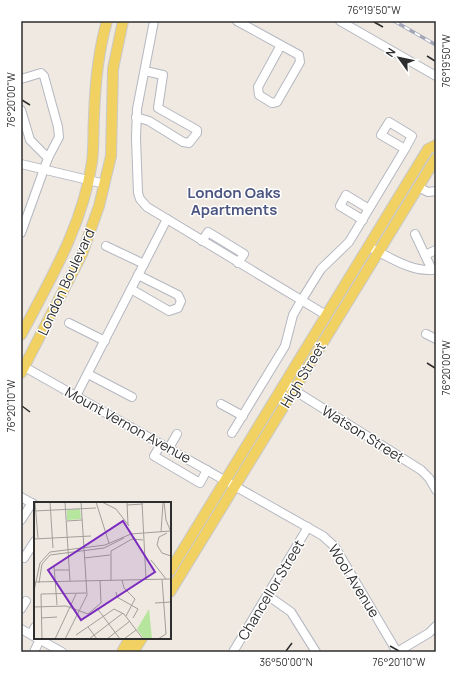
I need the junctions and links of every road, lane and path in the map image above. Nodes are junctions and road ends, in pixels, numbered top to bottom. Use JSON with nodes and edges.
{"nodes":[{"id":1,"x":107,"y":21,"type":"edge"},
{"id":2,"x":123,"y":21,"type":"edge"},
{"id":3,"x":154,"y":21,"type":"edge"},
{"id":4,"x":237,"y":21,"type":"edge"},
{"id":5,"x":340,"y":21,"type":"edge"},
{"id":6,"x":281,"y":45,"type":"junction"},
{"id":7,"x":145,"y":71,"type":"junction"},
{"id":8,"x":436,"y":76,"type":"edge"},
{"id":9,"x":21,"y":79,"type":"edge"},
{"id":10,"x":21,"y":110,"type":"edge"},
{"id":11,"x":136,"y":117,"type":"junction"},
{"id":12,"x":436,"y":144,"type":"edge"},
{"id":13,"x":404,"y":149,"type":"dead end"},
{"id":14,"x":48,"y":158,"type":"junction"},
{"id":15,"x":436,"y":158,"type":"edge"},
{"id":16,"x":21,"y":164,"type":"edge"},
{"id":17,"x":44,"y":170,"type":"junction"},
{"id":18,"x":89,"y":181,"type":"junction"},
{"id":19,"x":105,"y":184,"type":"junction"},
{"id":20,"x":418,"y":187,"type":"junction"},
{"id":21,"x":436,"y":192,"type":"edge"},
{"id":22,"x":369,"y":209,"type":"junction"},
{"id":23,"x":167,"y":220,"type":"junction"},
{"id":24,"x":363,"y":220,"type":"junction"},
{"id":25,"x":21,"y":233,"type":"edge"},
{"id":26,"x":415,"y":234,"type":"dead end"},
{"id":27,"x":106,"y":246,"type":"dead end"},
{"id":28,"x":368,"y":246,"type":"junction"},
{"id":29,"x":436,"y":250,"type":"edge"},
{"id":30,"x":378,"y":251,"type":"junction"},
{"id":31,"x":425,"y":255,"type":"junction"},
{"id":32,"x":144,"y":264,"type":"junction"},
{"id":33,"x":434,"y":270,"type":"edge"},
{"id":34,"x":138,"y":275,"type":"junction"},
{"id":35,"x":131,"y":289,"type":"junction"},
{"id":36,"x":301,"y":301,"type":"junction"},
{"id":37,"x":326,"y":315,"type":"junction"},
{"id":38,"x":69,"y":323,"type":"dead end"},
{"id":39,"x":426,"y":334,"type":"dead end"},
{"id":40,"x":21,"y":335,"type":"edge"},
{"id":41,"x":436,"y":339,"type":"edge"},
{"id":42,"x":105,"y":341,"type":"junction"},
{"id":43,"x":22,"y":368,"type":"edge"},
{"id":44,"x":88,"y":374,"type":"junction"},
{"id":45,"x":284,"y":384,"type":"junction"},
{"id":46,"x":294,"y":390,"type":"junction"},
{"id":47,"x":76,"y":396,"type":"junction"},
{"id":48,"x":132,"y":397,"type":"dead end"},
{"id":49,"x":221,"y":404,"type":"dead end"},
{"id":50,"x":242,"y":416,"type":"junction"},
{"id":51,"x":232,"y":433,"type":"dead end"},
{"id":52,"x":177,"y":434,"type":"dead end"},
{"id":53,"x":161,"y":444,"type":"junction"},
{"id":54,"x":169,"y":448,"type":"junction"},
{"id":55,"x":207,"y":470,"type":"junction"},
{"id":56,"x":225,"y":480,"type":"junction"},
{"id":57,"x":236,"y":486,"type":"junction"},
{"id":58,"x":436,"y":490,"type":"edge"},
{"id":59,"x":21,"y":497,"type":"edge"},
{"id":60,"x":33,"y":504,"type":"edge"},
{"id":61,"x":21,"y":520,"type":"edge"},
{"id":62,"x":308,"y":527,"type":"junction"},
{"id":63,"x":34,"y":543,"type":"edge"},
{"id":64,"x":25,"y":559,"type":"edge"},
{"id":65,"x":171,"y":569,"type":"edge"},
{"id":66,"x":171,"y":586,"type":"edge"},
{"id":67,"x":267,"y":595,"type":"junction"},
{"id":68,"x":26,"y":601,"type":"dead end"},
{"id":69,"x":21,"y":609,"type":"edge"},
{"id":70,"x":436,"y":626,"type":"edge"},
{"id":71,"x":21,"y":629,"type":"edge"},
{"id":72,"x":34,"y":634,"type":"edge"},
{"id":73,"x":36,"y":639,"type":"edge"},
{"id":74,"x":42,"y":639,"type":"edge"},
{"id":75,"x":129,"y":639,"type":"edge"},
{"id":76,"x":141,"y":639,"type":"edge"},
{"id":77,"x":34,"y":652,"type":"edge"},
{"id":78,"x":62,"y":652,"type":"edge"},
{"id":79,"x":122,"y":652,"type":"edge"},
{"id":80,"x":134,"y":652,"type":"edge"},
{"id":81,"x":233,"y":652,"type":"edge"},
{"id":82,"x":316,"y":652,"type":"edge"},
{"id":83,"x":397,"y":652,"type":"edge"}],
"edges":[{"from":1,"to":18,"type":"main road","name":"London Boulevard"},
{"from":2,"to":19,"type":"main road","name":"London Boulevard"},
{"from":3,"to":7,"type":"street"},
{"from":4,"to":6,"type":"street"},
{"from":5,"to":8,"type":"street"},
{"from":6,"to":6,"type":"street"},
{"from":7,"to":11,"type":"street"},
{"from":7,"to":11,"type":"street"},
{"from":9,"to":14,"type":"street"},
{"from":10,"to":14,"type":"street"},
{"from":11,"to":23,"type":"street"},
{"from":12,"to":28,"type":"main road","name":"High Street"},
{"from":13,"to":22,"type":"street"},
{"from":14,"to":17,"type":"street"},
{"from":15,"to":20,"type":"main road","name":"High Street"},
{"from":16,"to":17,"type":"street"},
{"from":17,"to":18,"type":"street"},
{"from":17,"to":25,"type":"street"},
{"from":18,"to":19,"type":"street"},
{"from":18,"to":40,"type":"main road","name":"London Boulevard"},
{"from":19,"to":43,"type":"main road","name":"London Boulevard"},
{"from":20,"to":21,"type":"street"},
{"from":20,"to":30,"type":"main road","name":"High Street"},
{"from":22,"to":24,"type":"street"},
{"from":22,"to":24,"type":"street"},
{"from":23,"to":32,"type":"street"},
{"from":23,"to":36,"type":"street"},
{"from":24,"to":36,"type":"street"},
{"from":26,"to":31,"type":"street"},
{"from":27,"to":32,"type":"street"},
{"from":28,"to":30,"type":"street"},
{"from":28,"to":37,"type":"main road","name":"High Street"},
{"from":29,"to":31,"type":"street"},
{"from":30,"to":33,"type":"street"},
{"from":30,"to":46,"type":"main road","name":"High Street"},
{"from":31,"to":33,"type":"street"},
{"from":32,"to":34,"type":"street"},
{"from":34,"to":35,"type":"street"},
{"from":34,"to":35,"type":"street"},
{"from":35,"to":42,"type":"street"},
{"from":36,"to":37,"type":"street"},
{"from":36,"to":50,"type":"street"},
{"from":37,"to":45,"type":"main road","name":"High Street"},
{"from":38,"to":42,"type":"street"},
{"from":39,"to":41,"type":"street"},
{"from":42,"to":44,"type":"street"},
{"from":43,"to":47,"type":"street","name":"Mount Vernon Avenue"},
{"from":44,"to":47,"type":"street"},
{"from":44,"to":48,"type":"street"},
{"from":45,"to":46,"type":"street","name":"Watson Street"},
{"from":45,"to":56,"type":"main road","name":"High Street"},
{"from":46,"to":57,"type":"main road","name":"High Street"},
{"from":46,"to":58,"type":"street","name":"Watson Street"},
{"from":47,"to":53,"type":"street","name":"Mount Vernon Avenue"},
{"from":49,"to":50,"type":"street"},
{"from":50,"to":51,"type":"street"},
{"from":52,"to":54,"type":"street"},
{"from":53,"to":54,"type":"street","name":"Mount Vernon Avenue"},
{"from":53,"to":55,"type":"street"},
{"from":54,"to":55,"type":"street","name":"Mount Vernon Avenue"},
{"from":55,"to":56,"type":"street","name":"Mount Vernon Avenue"},
{"from":56,"to":57,"type":"street","name":"Mount Vernon Avenue"},
{"from":56,"to":65,"type":"main road","name":"High Street"},
{"from":57,"to":62,"type":"street","name":"Wool Avenue"},
{"from":57,"to":66,"type":"main road","name":"High Street"},
{"from":59,"to":60,"type":"street"},
{"from":60,"to":61,"type":"street"},
{"from":62,"to":67,"type":"street","name":"Chancellor Street"},
{"from":62,"to":83,"type":"street","name":"Wool Avenue"},
{"from":63,"to":64,"type":"street"},
{"from":67,"to":81,"type":"street","name":"Chancellor Street"},
{"from":67,"to":82,"type":"street"},
{"from":68,"to":69,"type":"street"},
{"from":70,"to":83,"type":"street"},
{"from":71,"to":72,"type":"street"},
{"from":73,"to":77,"type":"street"},
{"from":74,"to":78,"type":"street"},
{"from":75,"to":79,"type":"main road"},
{"from":76,"to":80,"type":"main road"}]}
